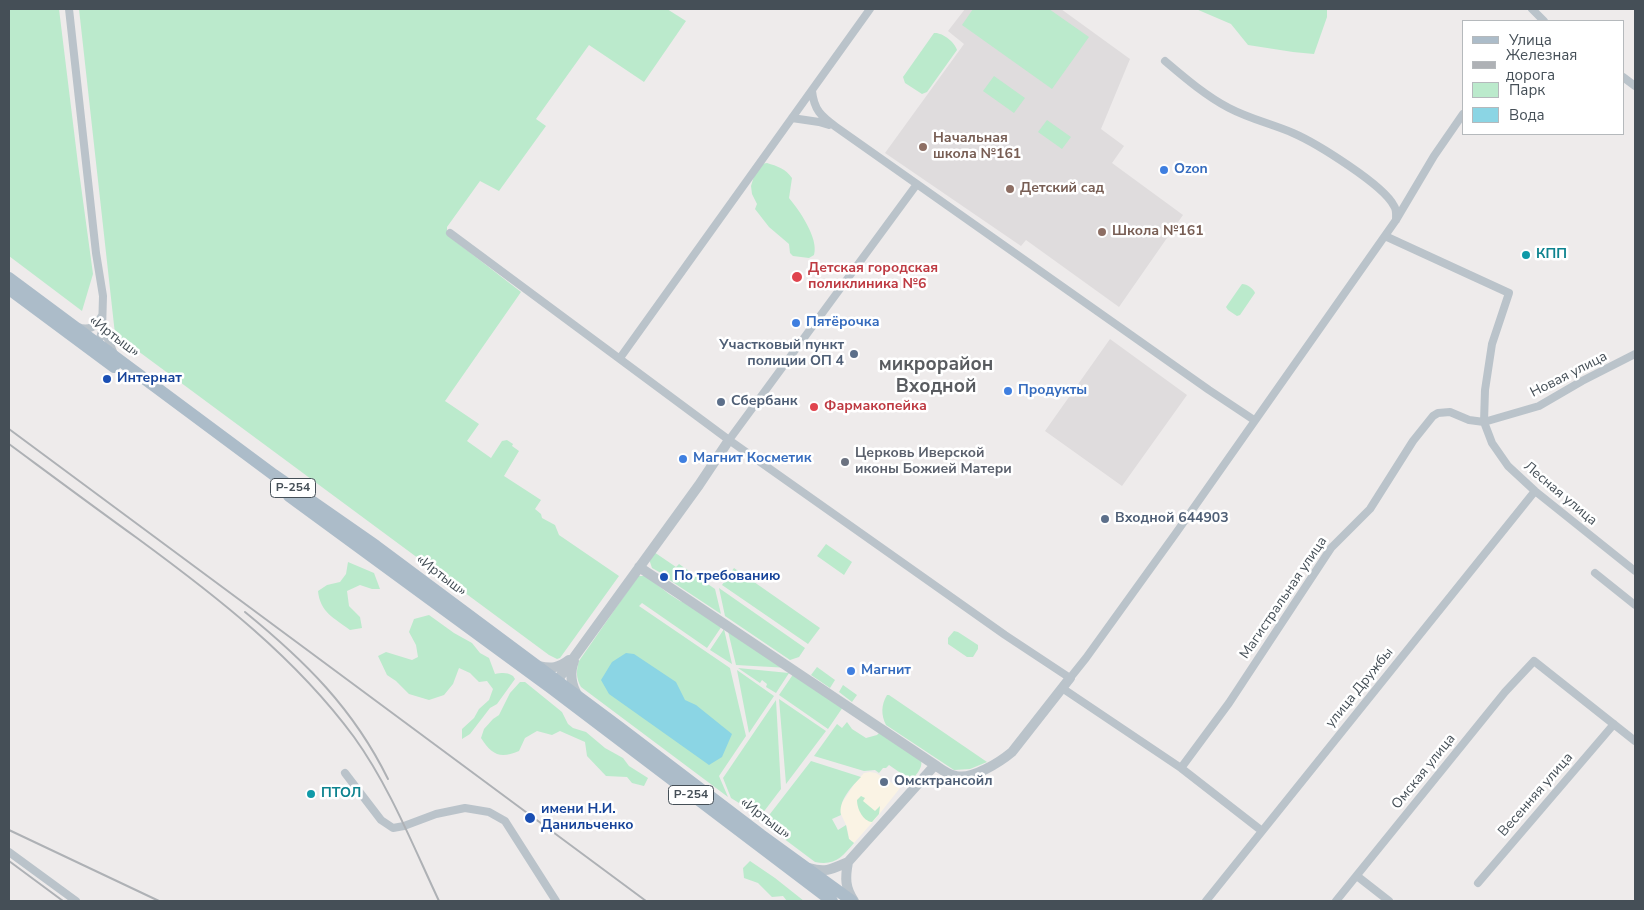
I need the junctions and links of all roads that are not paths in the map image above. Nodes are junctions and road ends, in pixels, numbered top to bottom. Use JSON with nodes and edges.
{"nodes":[{"id":1,"x":69,"y":9,"type":"edge"},
{"id":2,"x":870,"y":9,"type":"edge"},
{"id":3,"x":1532,"y":9,"type":"edge"},
{"id":4,"x":1543,"y":20,"type":"edge"},
{"id":5,"x":1165,"y":61,"type":"dead end"},
{"id":6,"x":1624,"y":78,"type":"edge"},
{"id":7,"x":1635,"y":86,"type":"edge"},
{"id":8,"x":812,"y":91,"type":"junction"},
{"id":9,"x":1462,"y":115,"type":"edge"},
{"id":10,"x":792,"y":118,"type":"junction"},
{"id":11,"x":836,"y":127,"type":"junction"},
{"id":12,"x":916,"y":184,"type":"junction"},
{"id":13,"x":1396,"y":220,"type":"junction"},
{"id":14,"x":450,"y":233,"type":"dead end"},
{"id":15,"x":1385,"y":236,"type":"junction"},
{"id":16,"x":9,"y":278,"type":"edge"},
{"id":17,"x":9,"y":289,"type":"edge"},
{"id":18,"x":102,"y":319,"type":"junction"},
{"id":19,"x":71,"y":324,"type":"junction"},
{"id":20,"x":94,"y":347,"type":"junction"},
{"id":21,"x":1635,"y":354,"type":"edge"},
{"id":22,"x":116,"y":358,"type":"junction"},
{"id":23,"x":620,"y":358,"type":"junction"},
{"id":24,"x":1254,"y":420,"type":"junction"},
{"id":25,"x":1484,"y":422,"type":"junction"},
{"id":26,"x":729,"y":440,"type":"junction"},
{"id":27,"x":1535,"y":491,"type":"junction"},
{"id":28,"x":639,"y":567,"type":"junction"},
{"id":29,"x":1635,"y":571,"type":"edge"},
{"id":30,"x":1595,"y":574,"type":"dead end"},
{"id":31,"x":1635,"y":605,"type":"edge"},
{"id":32,"x":576,"y":655,"type":"junction"},
{"id":33,"x":536,"y":665,"type":"junction"},
{"id":34,"x":1070,"y":678,"type":"junction"},
{"id":35,"x":554,"y":684,"type":"junction"},
{"id":36,"x":1062,"y":688,"type":"junction"},
{"id":37,"x":578,"y":696,"type":"junction"},
{"id":38,"x":1614,"y":724,"type":"junction"},
{"id":39,"x":1635,"y":741,"type":"edge"},
{"id":40,"x":935,"y":765,"type":"junction"},
{"id":41,"x":1181,"y":768,"type":"junction"},
{"id":42,"x":345,"y":773,"type":"dead end"},
{"id":43,"x":1262,"y":831,"type":"junction"},
{"id":44,"x":9,"y":852,"type":"edge"},
{"id":45,"x":848,"y":862,"type":"junction"},
{"id":46,"x":806,"y":867,"type":"junction"},
{"id":47,"x":1357,"y":876,"type":"junction"},
{"id":48,"x":1478,"y":883,"type":"dead end"},
{"id":49,"x":76,"y":901,"type":"edge"},
{"id":50,"x":556,"y":901,"type":"edge"},
{"id":51,"x":832,"y":901,"type":"edge"},
{"id":52,"x":853,"y":901,"type":"edge"},
{"id":53,"x":1206,"y":901,"type":"edge"},
{"id":54,"x":1336,"y":901,"type":"edge"},
{"id":55,"x":1389,"y":901,"type":"edge"}],
"edges":[{"from":1,"to":18,"type":"street"},
{"from":2,"to":8,"type":"street"},
{"from":3,"to":4,"type":"street"},
{"from":5,"to":13,"type":"street"},
{"from":6,"to":7,"type":"street"},
{"from":8,"to":10,"type":"street"},
{"from":8,"to":11,"type":"street"},
{"from":9,"to":13,"type":"street"},
{"from":10,"to":11,"type":"street"},
{"from":10,"to":23,"type":"street"},
{"from":11,"to":12,"type":"street"},
{"from":12,"to":24,"type":"street"},
{"from":12,"to":26,"type":"street"},
{"from":13,"to":15,"type":"street"},
{"from":14,"to":23,"type":"street"},
{"from":15,"to":24,"type":"street"},
{"from":15,"to":25,"type":"street"},
{"from":16,"to":19,"type":"main road","name":"«Иртыш»","number":"Р-254"},
{"from":17,"to":20,"type":"main road","name":"«Иртыш»","number":"Р-254"},
{"from":18,"to":19,"type":"street"},
{"from":18,"to":20,"type":"street"},
{"from":18,"to":22,"type":"street"},
{"from":19,"to":20,"type":"main road","name":"«Иртыш»","number":"Р-254"},
{"from":20,"to":22,"type":"main road","name":"«Иртыш»","number":"Р-254"},
{"from":20,"to":35,"type":"main road","name":"«Иртыш»","number":"Р-254"},
{"from":21,"to":25,"type":"street","name":"Новая улица"},
{"from":22,"to":33,"type":"main road","name":"«Иртыш»","number":"Р-254"},
{"from":23,"to":26,"type":"street"},
{"from":24,"to":34,"type":"street"},
{"from":25,"to":27,"type":"street","name":"Лесная улица"},
{"from":25,"to":41,"type":"street","name":"Магистральная улица"},
{"from":26,"to":28,"type":"street"},
{"from":26,"to":34,"type":"street"},
{"from":27,"to":29,"type":"street","name":"Лесная улица"},
{"from":27,"to":43,"type":"street","name":"улица Дружбы"},
{"from":28,"to":32,"type":"street"},
{"from":28,"to":40,"type":"street"},
{"from":30,"to":31,"type":"street"},
{"from":32,"to":33,"type":"street"},
{"from":32,"to":35,"type":"street"},
{"from":32,"to":37,"type":"street"},
{"from":33,"to":35,"type":"main road","name":"«Иртыш»","number":"Р-254"},
{"from":34,"to":36,"type":"street"},
{"from":35,"to":37,"type":"main road","name":"«Иртыш»","number":"Р-254"},
{"from":35,"to":51,"type":"main road","name":"«Иртыш»","number":"Р-254"},
{"from":36,"to":40,"type":"street"},
{"from":36,"to":41,"type":"street"},
{"from":37,"to":46,"type":"main road","name":"«Иртыш»","number":"Р-254"},
{"from":38,"to":39,"type":"street"},
{"from":38,"to":47,"type":"street","name":"Омская улица"},
{"from":38,"to":48,"type":"street","name":"Весенняя улица"},
{"from":40,"to":45,"type":"street"},
{"from":41,"to":43,"type":"street"},
{"from":42,"to":50,"type":"street"},
{"from":43,"to":53,"type":"street","name":"улица Дружбы"},
{"from":44,"to":49,"type":"street"},
{"from":45,"to":46,"type":"street"},
{"from":45,"to":52,"type":"street"},
{"from":46,"to":52,"type":"main road","name":"«Иртыш»","number":"Р-254"},
{"from":47,"to":54,"type":"street","name":"Омская улица"},
{"from":47,"to":55,"type":"street"}]}
